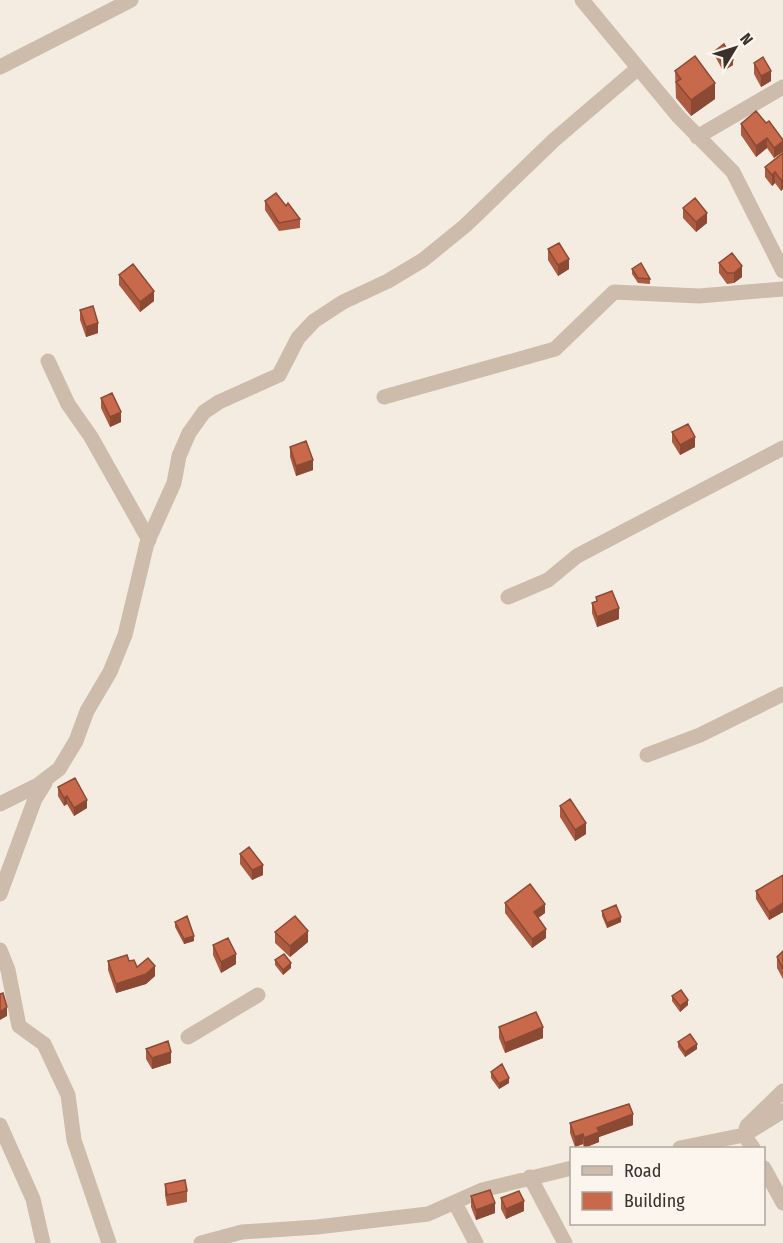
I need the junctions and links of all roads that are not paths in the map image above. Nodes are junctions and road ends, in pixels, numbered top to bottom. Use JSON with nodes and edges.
{"nodes":[{"id":1,"x":131,"y":0,"type":"edge"},
{"id":2,"x":582,"y":0,"type":"edge"},
{"id":3,"x":0,"y":67,"type":"edge"},
{"id":4,"x":637,"y":69,"type":"junction"},
{"id":5,"x":783,"y":87,"type":"edge"},
{"id":6,"x":697,"y":136,"type":"junction"},
{"id":7,"x":783,"y":271,"type":"edge"},
{"id":8,"x":783,"y":289,"type":"edge"},
{"id":9,"x":48,"y":361,"type":"dead end"},
{"id":10,"x":384,"y":397,"type":"dead end"},
{"id":11,"x":783,"y":448,"type":"edge"},
{"id":12,"x":149,"y":540,"type":"junction"},
{"id":13,"x":508,"y":597,"type":"dead end"},
{"id":14,"x":783,"y":694,"type":"edge"},
{"id":15,"x":647,"y":755,"type":"dead end"},
{"id":16,"x":50,"y":776,"type":"junction"},
{"id":17,"x":0,"y":804,"type":"edge"},
{"id":18,"x":0,"y":894,"type":"edge"},
{"id":19,"x":0,"y":950,"type":"edge"},
{"id":20,"x":258,"y":994,"type":"dead end"},
{"id":21,"x":188,"y":1037,"type":"dead end"},
{"id":22,"x":783,"y":1091,"type":"edge"},
{"id":23,"x":783,"y":1111,"type":"edge"},
{"id":24,"x":0,"y":1125,"type":"edge"},
{"id":25,"x":744,"y":1135,"type":"junction"},
{"id":26,"x":689,"y":1147,"type":"edge"},
{"id":27,"x":752,"y":1147,"type":"edge"},
{"id":28,"x":570,"y":1168,"type":"edge"},
{"id":29,"x":765,"y":1170,"type":"edge"},
{"id":30,"x":530,"y":1177,"type":"junction"},
{"id":31,"x":455,"y":1203,"type":"junction"},
{"id":32,"x":783,"y":1203,"type":"edge"},
{"id":33,"x":225,"y":1240,"type":"edge"},
{"id":34,"x":42,"y":1243,"type":"edge"},
{"id":35,"x":109,"y":1243,"type":"edge"},
{"id":36,"x":201,"y":1243,"type":"edge"},
{"id":37,"x":476,"y":1243,"type":"edge"},
{"id":38,"x":565,"y":1243,"type":"edge"}],
"edges":[{"from":1,"to":3,"type":"street"},
{"from":2,"to":4,"type":"street"},
{"from":4,"to":6,"type":"street"},
{"from":4,"to":12,"type":"street"},
{"from":5,"to":6,"type":"street"},
{"from":6,"to":7,"type":"street"},
{"from":8,"to":10,"type":"street"},
{"from":9,"to":12,"type":"street"},
{"from":11,"to":13,"type":"street"},
{"from":12,"to":16,"type":"street"},
{"from":14,"to":15,"type":"street"},
{"from":16,"to":17,"type":"street"},
{"from":16,"to":18,"type":"street"},
{"from":19,"to":35,"type":"street"},
{"from":20,"to":21,"type":"street"},
{"from":22,"to":25,"type":"street"},
{"from":23,"to":25,"type":"street"},
{"from":24,"to":34,"type":"street"},
{"from":25,"to":26,"type":"street"},
{"from":25,"to":27,"type":"street"},
{"from":28,"to":30,"type":"street"},
{"from":29,"to":32,"type":"street"},
{"from":30,"to":31,"type":"street"},
{"from":30,"to":38,"type":"street"},
{"from":31,"to":33,"type":"street"},
{"from":31,"to":37,"type":"street"},
{"from":33,"to":36,"type":"street"}]}
